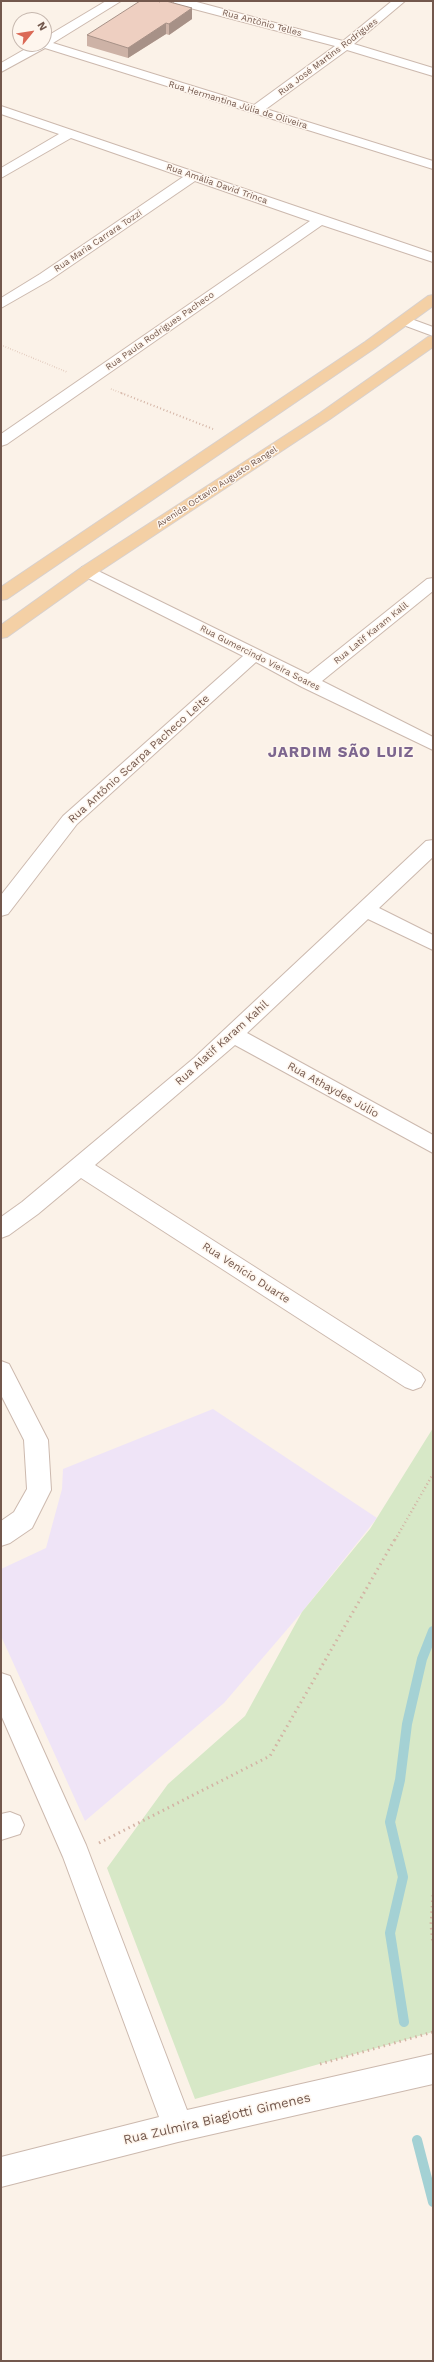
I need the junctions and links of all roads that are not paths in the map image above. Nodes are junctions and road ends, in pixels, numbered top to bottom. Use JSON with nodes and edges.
{"nodes":[{"id":1,"x":115,"y":1,"type":"edge"},
{"id":2,"x":179,"y":1,"type":"edge"},
{"id":3,"x":399,"y":1,"type":"edge"},
{"id":4,"x":52,"y":39,"type":"edge"},
{"id":5,"x":345,"y":45,"type":"junction"},
{"id":6,"x":52,"y":47,"type":"edge"},
{"id":7,"x":30,"y":52,"type":"edge"},
{"id":8,"x":1,"y":68,"type":"edge"},
{"id":9,"x":433,"y":72,"type":"edge"},
{"id":10,"x":1,"y":110,"type":"edge"},
{"id":11,"x":255,"y":111,"type":"junction"},
{"id":12,"x":71,"y":133,"type":"junction"},
{"id":13,"x":433,"y":165,"type":"edge"},
{"id":14,"x":1,"y":174,"type":"edge"},
{"id":15,"x":193,"y":176,"type":"junction"},
{"id":16,"x":320,"y":220,"type":"junction"},
{"id":17,"x":433,"y":258,"type":"edge"},
{"id":18,"x":433,"y":299,"type":"edge"},
{"id":19,"x":1,"y":304,"type":"edge"},
{"id":20,"x":403,"y":320,"type":"junction"},
{"id":21,"x":433,"y":332,"type":"edge"},
{"id":22,"x":433,"y":340,"type":"edge"},
{"id":23,"x":1,"y":442,"type":"edge"},
{"id":24,"x":88,"y":571,"type":"junction"},
{"id":25,"x":433,"y":583,"type":"edge"},
{"id":26,"x":1,"y":595,"type":"edge"},
{"id":27,"x":1,"y":633,"type":"edge"},
{"id":28,"x":254,"y":654,"type":"junction"},
{"id":29,"x":308,"y":683,"type":"junction"},
{"id":30,"x":433,"y":744,"type":"edge"},
{"id":31,"x":433,"y":846,"type":"edge"},
{"id":32,"x":1,"y":909,"type":"edge"},
{"id":33,"x":367,"y":910,"type":"junction"},
{"id":34,"x":433,"y":943,"type":"edge"},
{"id":35,"x":233,"y":1034,"type":"junction"},
{"id":36,"x":433,"y":1145,"type":"edge"},
{"id":37,"x":79,"y":1166,"type":"junction"},
{"id":38,"x":1,"y":1229,"type":"edge"},
{"id":39,"x":1,"y":1371,"type":"edge"},
{"id":40,"x":413,"y":1380,"type":"dead end"},
{"id":41,"x":1,"y":1535,"type":"edge"},
{"id":42,"x":1,"y":1685,"type":"edge"},
{"id":43,"x":433,"y":2069,"type":"edge"},
{"id":44,"x":178,"y":2127,"type":"junction"},
{"id":45,"x":1,"y":2172,"type":"edge"}],
"edges":[{"from":1,"to":4,"type":"street"},
{"from":2,"to":5,"type":"street","name":"Rua Antônio Telles"},
{"from":3,"to":5,"type":"street","name":"Rua José Martins Rodrigues"},
{"from":5,"to":9,"type":"street","name":"Rua Antônio Telles"},
{"from":5,"to":11,"type":"street","name":"Rua José Martins Rodrigues"},
{"from":6,"to":11,"type":"street","name":"Rua Hermantina Júlia de Oliveira"},
{"from":7,"to":8,"type":"street"},
{"from":10,"to":12,"type":"street","name":"Rua Amália David Trinca"},
{"from":11,"to":13,"type":"street","name":"Rua Hermantina Júlia de Oliveira"},
{"from":12,"to":14,"type":"street"},
{"from":12,"to":15,"type":"street","name":"Rua Amália David Trinca"},
{"from":15,"to":16,"type":"street","name":"Rua Amália David Trinca"},
{"from":15,"to":19,"type":"street","name":"Rua Maria Carrara Tozzi"},
{"from":16,"to":17,"type":"street","name":"Rua Amália David Trinca"},
{"from":16,"to":23,"type":"street","name":"Rua Paula Rodrigues Pacheco"},
{"from":18,"to":20,"type":"main road"},
{"from":20,"to":21,"type":"street"},
{"from":20,"to":26,"type":"main road"},
{"from":22,"to":24,"type":"main road","name":"Avenida Octavio Augusto Rangel"},
{"from":24,"to":27,"type":"main road","name":"Avenida Octavio Augusto Rangel"},
{"from":24,"to":28,"type":"street","name":"Rua Gumercindo Vieira Soares"},
{"from":25,"to":29,"type":"street","name":"Rua Latif Karam Kalil"},
{"from":28,"to":29,"type":"street","name":"Rua Gumercindo Vieira Soares"},
{"from":28,"to":32,"type":"street","name":"Rua Antônio Scarpa Pacheco Leite"},
{"from":29,"to":30,"type":"street","name":"Rua Gumercindo Vieira Soares"},
{"from":31,"to":33,"type":"street","name":"Rua Alatif Karam Kahil"},
{"from":33,"to":34,"type":"street"},
{"from":33,"to":35,"type":"street","name":"Rua Alatif Karam Kahil"},
{"from":35,"to":36,"type":"street","name":"Rua Athaydes Júlio"},
{"from":35,"to":37,"type":"street","name":"Rua Alatif Karam Kahil"},
{"from":37,"to":38,"type":"street","name":"Rua Alatif Karam Kahil"},
{"from":37,"to":40,"type":"street","name":"Rua Venício Duarte"},
{"from":39,"to":41,"type":"street"},
{"from":42,"to":44,"type":"street"},
{"from":43,"to":44,"type":"street","name":"Rua Zulmira Biagiotti Gimenes"},
{"from":44,"to":45,"type":"street","name":"Rua Zulmira Biagiotti Gimenes"}]}
